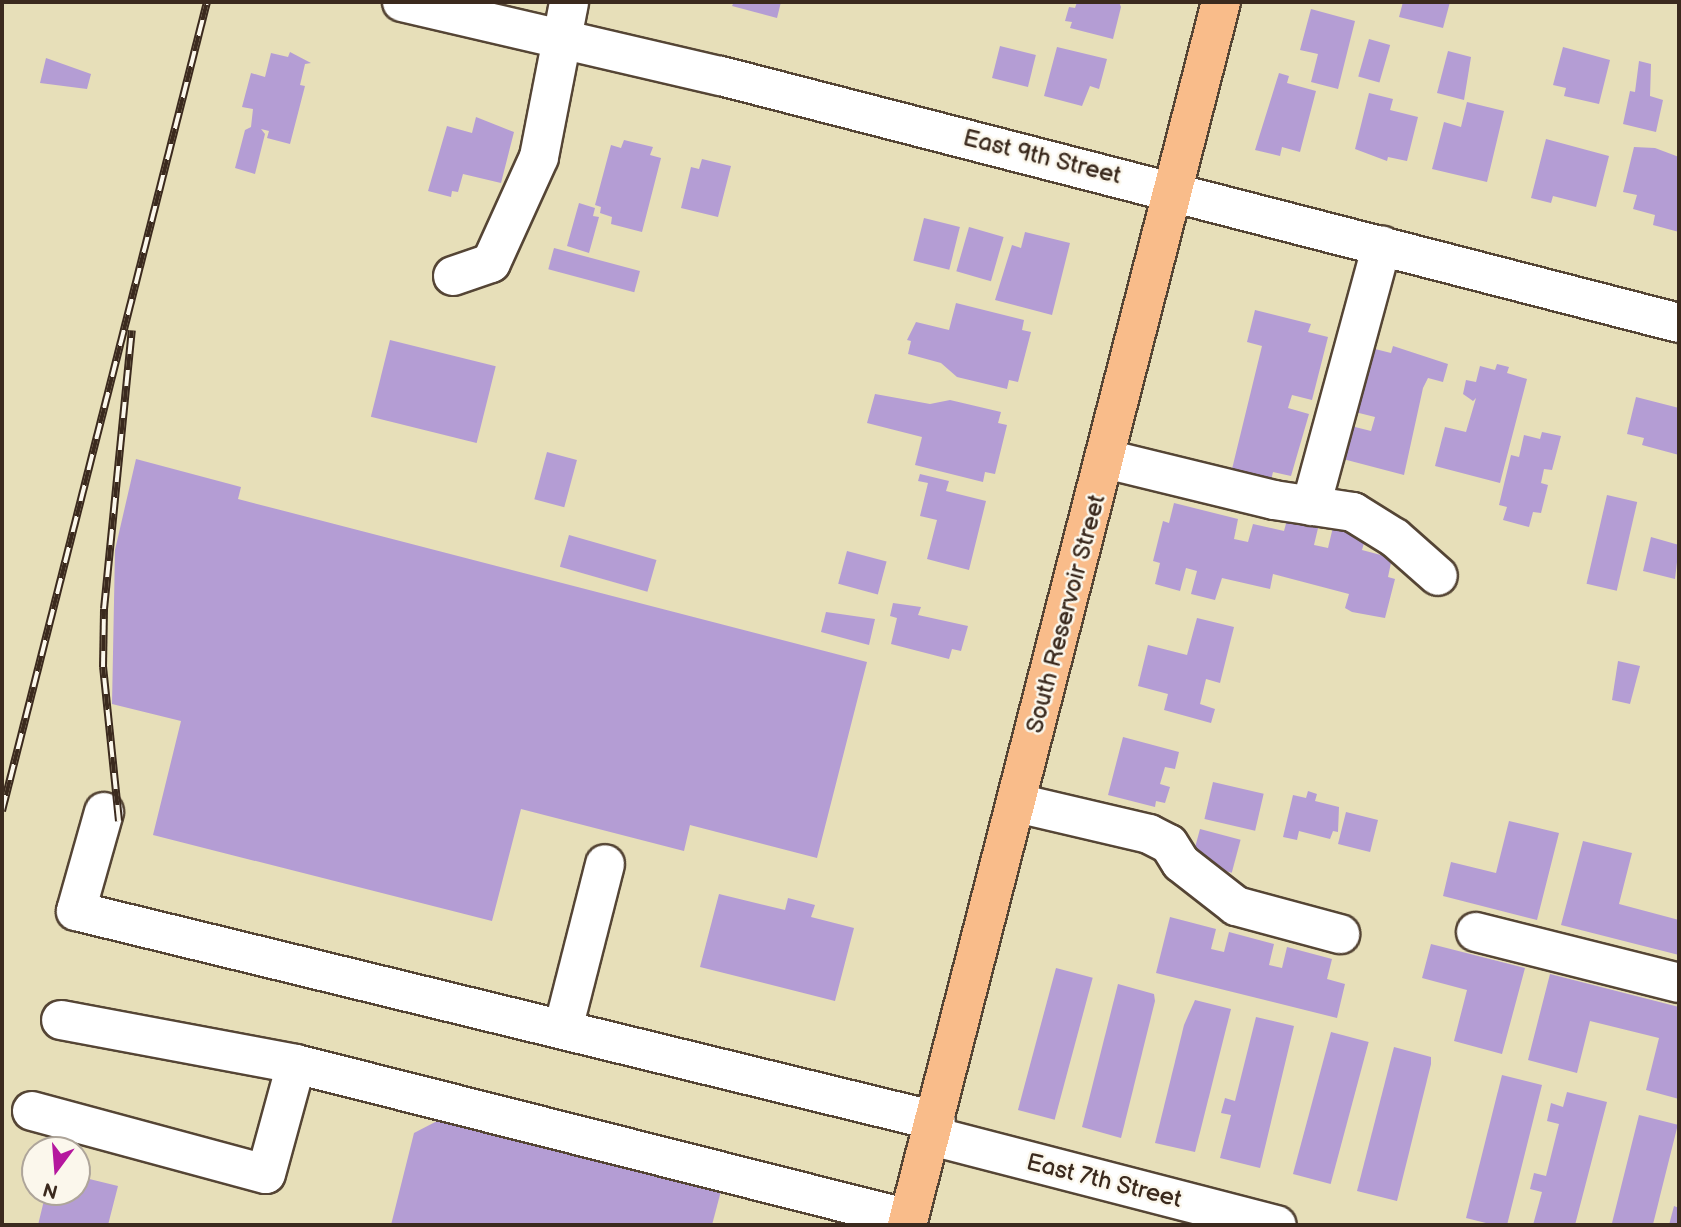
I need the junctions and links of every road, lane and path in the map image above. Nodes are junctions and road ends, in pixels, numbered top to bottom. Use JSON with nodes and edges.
{"nodes":[{"id":1,"x":402,"y":2,"type":"edge"},
{"id":2,"x":569,"y":2,"type":"edge"},
{"id":3,"x":1221,"y":2,"type":"edge"},
{"id":4,"x":565,"y":40,"type":"junction"},
{"id":5,"x":1175,"y":191,"type":"junction"},
{"id":6,"x":1382,"y":245,"type":"junction"},
{"id":7,"x":453,"y":276,"type":"dead end"},
{"id":8,"x":1679,"y":323,"type":"edge"},
{"id":9,"x":1106,"y":458,"type":"junction"},
{"id":10,"x":1311,"y":506,"type":"junction"},
{"id":11,"x":1438,"y":576,"type":"dead end"},
{"id":12,"x":1017,"y":803,"type":"junction"},
{"id":13,"x":104,"y":812,"type":"dead end"},
{"id":14,"x":605,"y":864,"type":"dead end"},
{"id":15,"x":1476,"y":932,"type":"dead end"},
{"id":16,"x":1340,"y":934,"type":"dead end"},
{"id":17,"x":1679,"y":983,"type":"edge"},
{"id":18,"x":61,"y":1020,"type":"dead end"},
{"id":19,"x":564,"y":1029,"type":"junction"},
{"id":20,"x":296,"y":1064,"type":"junction"},
{"id":21,"x":32,"y":1111,"type":"dead end"},
{"id":22,"x":934,"y":1129,"type":"junction"},
{"id":23,"x":908,"y":1222,"type":"edge"},
{"id":24,"x":1277,"y":1225,"type":"edge"}],
"edges":[{"from":1,"to":4,"type":"street","name":"East 9th Street"},
{"from":2,"to":4,"type":"street"},
{"from":3,"to":5,"type":"main road","name":"South Reservoir Street"},
{"from":4,"to":5,"type":"street","name":"East 9th Street"},
{"from":4,"to":7,"type":"street"},
{"from":5,"to":6,"type":"street","name":"East 9th Street"},
{"from":5,"to":9,"type":"main road","name":"South Reservoir Street"},
{"from":6,"to":8,"type":"street","name":"East 9th Street"},
{"from":6,"to":10,"type":"street"},
{"from":9,"to":10,"type":"street"},
{"from":9,"to":12,"type":"main road","name":"South Reservoir Street"},
{"from":10,"to":11,"type":"street"},
{"from":12,"to":16,"type":"street"},
{"from":12,"to":22,"type":"main road","name":"South Reservoir Street"},
{"from":13,"to":19,"type":"street","name":"East 7th Street"},
{"from":14,"to":19,"type":"street"},
{"from":15,"to":17,"type":"street"},
{"from":18,"to":20,"type":"street"},
{"from":19,"to":22,"type":"street","name":"East 7th Street"},
{"from":20,"to":21,"type":"street"},
{"from":20,"to":23,"type":"street"},
{"from":22,"to":23,"type":"main road","name":"South Reservoir Street"},
{"from":22,"to":24,"type":"street","name":"East 7th Street"}]}
